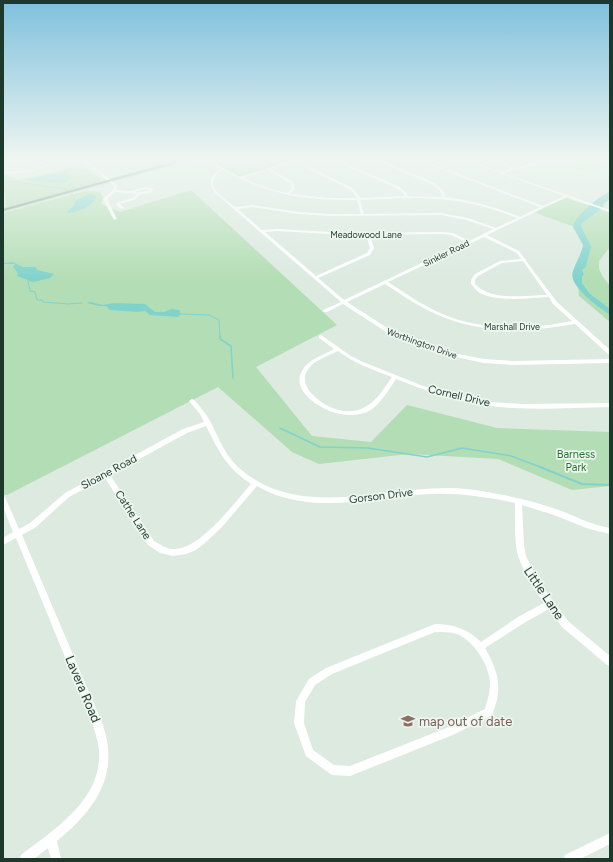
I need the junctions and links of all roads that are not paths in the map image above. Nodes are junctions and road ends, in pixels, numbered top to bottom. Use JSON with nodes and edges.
{"nodes":[{"id":1,"x":45,"y":199,"type":"edge"},
{"id":2,"x":105,"y":199,"type":"edge"},
{"id":3,"x":132,"y":199,"type":"edge"},
{"id":4,"x":224,"y":199,"type":"edge"},
{"id":5,"x":358,"y":199,"type":"edge"},
{"id":6,"x":451,"y":199,"type":"edge"},
{"id":7,"x":522,"y":199,"type":"edge"},
{"id":8,"x":559,"y":199,"type":"edge"},
{"id":9,"x":575,"y":199,"type":"edge"},
{"id":10,"x":543,"y":207,"type":"junction"},
{"id":11,"x":122,"y":208,"type":"dead end"},
{"id":12,"x":234,"y":208,"type":"junction"},
{"id":13,"x":3,"y":210,"type":"edge"},
{"id":14,"x":610,"y":211,"type":"edge"},
{"id":15,"x":363,"y":215,"type":"junction"},
{"id":16,"x":520,"y":218,"type":"junction"},
{"id":17,"x":115,"y":219,"type":"dead end"},
{"id":18,"x":495,"y":229,"type":"junction"},
{"id":19,"x":261,"y":231,"type":"junction"},
{"id":20,"x":368,"y":234,"type":"junction"},
{"id":21,"x":483,"y":235,"type":"junction"},
{"id":22,"x":469,"y":242,"type":"junction"},
{"id":23,"x":525,"y":260,"type":"junction"},
{"id":24,"x":315,"y":278,"type":"junction"},
{"id":25,"x":385,"y":282,"type":"junction"},
{"id":26,"x":549,"y":296,"type":"junction"},
{"id":27,"x":344,"y":302,"type":"junction"},
{"id":28,"x":325,"y":311,"type":"dead end"},
{"id":29,"x":576,"y":322,"type":"junction"},
{"id":30,"x":321,"y":336,"type":"dead end"},
{"id":31,"x":338,"y":349,"type":"junction"},
{"id":32,"x":610,"y":353,"type":"edge"},
{"id":33,"x":610,"y":361,"type":"edge"},
{"id":34,"x":395,"y":377,"type":"junction"},
{"id":35,"x":192,"y":401,"type":"dead end"},
{"id":36,"x":610,"y":405,"type":"edge"},
{"id":37,"x":208,"y":423,"type":"junction"},
{"id":38,"x":106,"y":474,"type":"junction"},
{"id":39,"x":256,"y":483,"type":"junction"},
{"id":40,"x":3,"y":499,"type":"edge"},
{"id":41,"x":518,"y":503,"type":"junction"},
{"id":42,"x":610,"y":531,"type":"edge"},
{"id":43,"x":18,"y":534,"type":"junction"},
{"id":44,"x":3,"y":542,"type":"edge"},
{"id":45,"x":550,"y":604,"type":"junction"},
{"id":46,"x":480,"y":647,"type":"junction"},
{"id":47,"x":609,"y":660,"type":"edge"},
{"id":48,"x":610,"y":838,"type":"edge"},
{"id":49,"x":51,"y":839,"type":"junction"},
{"id":50,"x":25,"y":859,"type":"edge"},
{"id":51,"x":56,"y":859,"type":"edge"},
{"id":52,"x":569,"y":859,"type":"edge"}],
"edges":[{"from":1,"to":13,"type":"main road"},
{"from":2,"to":17,"type":"street"},
{"from":3,"to":11,"type":"street"},
{"from":4,"to":12,"type":"street","name":"Worthington Drive"},
{"from":5,"to":15,"type":"street"},
{"from":6,"to":16,"type":"street"},
{"from":7,"to":10,"type":"street"},
{"from":8,"to":10,"type":"street","name":"Sinkler Road"},
{"from":9,"to":14,"type":"street"},
{"from":10,"to":16,"type":"street","name":"Sinkler Road"},
{"from":12,"to":15,"type":"street"},
{"from":12,"to":19,"type":"street","name":"Worthington Drive"},
{"from":15,"to":18,"type":"street"},
{"from":16,"to":18,"type":"street","name":"Sinkler Road"},
{"from":18,"to":21,"type":"street","name":"Sinkler Road"},
{"from":19,"to":20,"type":"street","name":"Meadowood Lane"},
{"from":19,"to":24,"type":"street","name":"Worthington Drive"},
{"from":20,"to":22,"type":"street","name":"Meadowood Lane"},
{"from":20,"to":24,"type":"street"},
{"from":21,"to":22,"type":"street","name":"Sinkler Road"},
{"from":21,"to":23,"type":"street"},
{"from":22,"to":25,"type":"street","name":"Sinkler Road"},
{"from":23,"to":26,"type":"street"},
{"from":23,"to":26,"type":"street"},
{"from":24,"to":27,"type":"street","name":"Worthington Drive"},
{"from":25,"to":27,"type":"street","name":"Sinkler Road"},
{"from":25,"to":29,"type":"street","name":"Marshall Drive"},
{"from":26,"to":29,"type":"street"},
{"from":27,"to":28,"type":"street","name":"Sinkler Road"},
{"from":27,"to":33,"type":"street","name":"Worthington Drive"},
{"from":29,"to":32,"type":"street"},
{"from":30,"to":31,"type":"street","name":"Cornell Drive"},
{"from":31,"to":34,"type":"street","name":"Cornell Drive"},
{"from":31,"to":34,"type":"street"},
{"from":34,"to":36,"type":"street","name":"Cornell Drive"},
{"from":35,"to":37,"type":"street","name":"Gorson Drive"},
{"from":37,"to":38,"type":"street","name":"Sloane Road"},
{"from":37,"to":39,"type":"street","name":"Gorson Drive"},
{"from":38,"to":39,"type":"street","name":"Cathe Lane"},
{"from":38,"to":43,"type":"street","name":"Sloane Road"},
{"from":39,"to":41,"type":"street","name":"Gorson Drive"},
{"from":40,"to":43,"type":"street","name":"Lavera Road"},
{"from":41,"to":42,"type":"street","name":"Gorson Drive"},
{"from":41,"to":45,"type":"street","name":"Little Lane"},
{"from":43,"to":44,"type":"street","name":"Sloane Road"},
{"from":43,"to":49,"type":"street","name":"Lavera Road"},
{"from":45,"to":46,"type":"street"},
{"from":45,"to":47,"type":"street","name":"Little Lane"},
{"from":46,"to":46,"type":"street"},
{"from":48,"to":52,"type":"street"},
{"from":49,"to":50,"type":"street","name":"Lavera Road"},
{"from":49,"to":51,"type":"street"}]}
